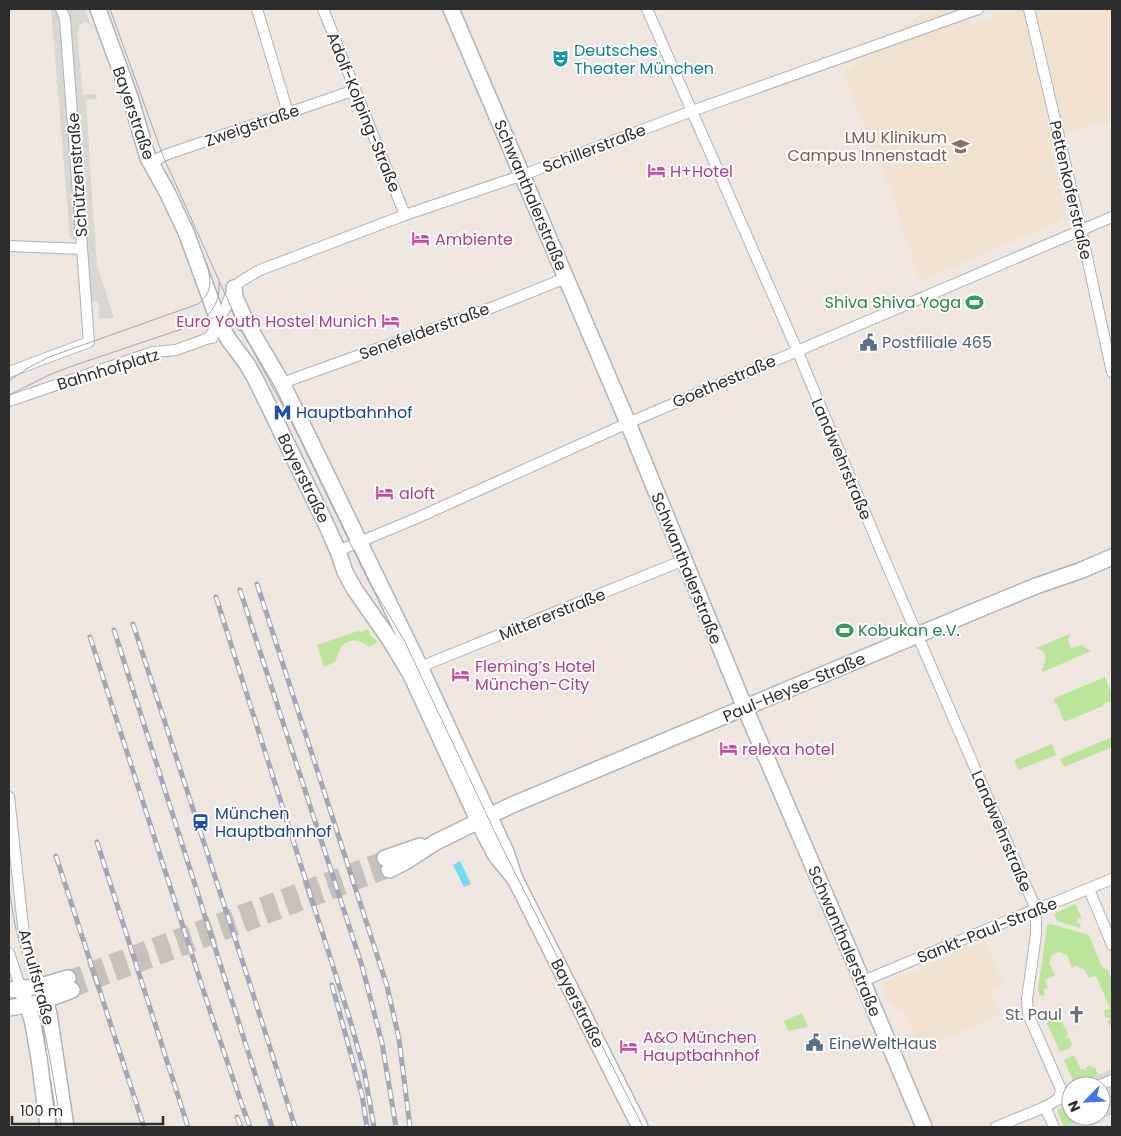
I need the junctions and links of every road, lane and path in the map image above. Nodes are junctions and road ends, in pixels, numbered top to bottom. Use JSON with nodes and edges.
{"nodes":[{"id":1,"x":61,"y":9,"type":"edge"},
{"id":2,"x":98,"y":9,"type":"edge"},
{"id":3,"x":257,"y":9,"type":"edge"},
{"id":4,"x":323,"y":9,"type":"edge"},
{"id":5,"x":451,"y":9,"type":"edge"},
{"id":6,"x":647,"y":9,"type":"edge"},
{"id":7,"x":978,"y":9,"type":"edge"},
{"id":8,"x":1029,"y":9,"type":"edge"},
{"id":9,"x":355,"y":90,"type":"junction"},
{"id":10,"x":692,"y":111,"type":"junction"},
{"id":11,"x":288,"y":113,"type":"junction"},
{"id":12,"x":152,"y":166,"type":"junction"},
{"id":13,"x":523,"y":175,"type":"junction"},
{"id":14,"x":405,"y":215,"type":"junction"},
{"id":15,"x":1112,"y":217,"type":"edge"},
{"id":16,"x":1081,"y":230,"type":"junction"},
{"id":17,"x":9,"y":246,"type":"edge"},
{"id":18,"x":82,"y":249,"type":"junction"},
{"id":19,"x":566,"y":278,"type":"junction"},
{"id":20,"x":234,"y":288,"type":"junction"},
{"id":21,"x":218,"y":320,"type":"junction"},
{"id":22,"x":209,"y":338,"type":"junction"},
{"id":23,"x":229,"y":340,"type":"junction"},
{"id":24,"x":89,"y":342,"type":"joint"},
{"id":25,"x":797,"y":350,"type":"junction"},
{"id":26,"x":9,"y":372,"type":"edge"},
{"id":27,"x":1112,"y":372,"type":"edge"},
{"id":28,"x":282,"y":383,"type":"junction"},
{"id":29,"x":9,"y":401,"type":"edge"},
{"id":30,"x":628,"y":423,"type":"junction"},
{"id":31,"x":360,"y":541,"type":"junction"},
{"id":32,"x":338,"y":551,"type":"junction"},
{"id":33,"x":1112,"y":557,"type":"edge"},
{"id":34,"x":684,"y":560,"type":"junction"},
{"id":35,"x":918,"y":635,"type":"junction"},
{"id":36,"x":420,"y":667,"type":"junction"},
{"id":37,"x":745,"y":708,"type":"junction"},
{"id":38,"x":9,"y":797,"type":"edge"},
{"id":39,"x":484,"y":818,"type":"junction"},
{"id":40,"x":387,"y":864,"type":"tunnel mouth"},
{"id":41,"x":1112,"y":879,"type":"edge"},
{"id":42,"x":1089,"y":889,"type":"junction"},
{"id":43,"x":1036,"y":909,"type":"junction"},
{"id":44,"x":1112,"y":945,"type":"edge"},
{"id":45,"x":9,"y":959,"type":"edge"},
{"id":46,"x":863,"y":982,"type":"junction"},
{"id":47,"x":41,"y":986,"type":"junction"},
{"id":48,"x":15,"y":989,"type":"edge"},
{"id":49,"x":46,"y":1000,"type":"junction"},
{"id":50,"x":28,"y":1005,"type":"junction"},
{"id":51,"x":9,"y":1008,"type":"edge"},
{"id":52,"x":1061,"y":1099,"type":"edge"},
{"id":53,"x":1057,"y":1100,"type":"junction"},
{"id":54,"x":1045,"y":1107,"type":"junction"},
{"id":55,"x":48,"y":1127,"type":"edge"},
{"id":56,"x":66,"y":1127,"type":"edge"},
{"id":57,"x":640,"y":1127,"type":"edge"},
{"id":58,"x":924,"y":1127,"type":"edge"},
{"id":59,"x":996,"y":1127,"type":"edge"},
{"id":60,"x":1054,"y":1127,"type":"edge"}],
"edges":[{"from":1,"to":18,"type":"street","name":"Schützenstraße"},
{"from":2,"to":12,"type":"street","name":"Bayerstraße"},
{"from":3,"to":11,"type":"street"},
{"from":4,"to":9,"type":"street","name":"Adolf-Kolping-Straße"},
{"from":5,"to":13,"type":"street","name":"Schwanthalerstraße"},
{"from":6,"to":10,"type":"street","name":"Landwehrstraße"},
{"from":7,"to":10,"type":"street","name":"Schillerstraße"},
{"from":8,"to":16,"type":"street","name":"Pettenkoferstraße"},
{"from":9,"to":11,"type":"street","name":"Zweigstraße"},
{"from":9,"to":14,"type":"street","name":"Adolf-Kolping-Straße"},
{"from":10,"to":13,"type":"street","name":"Schillerstraße"},
{"from":10,"to":25,"type":"street","name":"Landwehrstraße"},
{"from":11,"to":12,"type":"street","name":"Zweigstraße"},
{"from":12,"to":21,"type":"street","name":"Bayerstraße"},
{"from":13,"to":14,"type":"street","name":"Schillerstraße"},
{"from":13,"to":19,"type":"street","name":"Schwanthalerstraße"},
{"from":14,"to":20,"type":"street","name":"Schillerstraße"},
{"from":15,"to":16,"type":"street","name":"Goethestraße"},
{"from":16,"to":25,"type":"street","name":"Goethestraße"},
{"from":16,"to":27,"type":"street","name":"Pettenkoferstraße"},
{"from":17,"to":18,"type":"street"},
{"from":18,"to":24,"type":"street","name":"Schützenstraße"},
{"from":19,"to":28,"type":"street","name":"Senefelderstraße"},
{"from":19,"to":30,"type":"street","name":"Schwanthalerstraße"},
{"from":20,"to":21,"type":"street"},
{"from":20,"to":28,"type":"street","name":"Bayerstraße"},
{"from":21,"to":22,"type":"street"},
{"from":21,"to":23,"type":"street","name":"Bayerstraße"},
{"from":22,"to":23,"type":"street","name":"Bahnhofplatz"},
{"from":22,"to":29,"type":"street","name":"Bahnhofplatz"},
{"from":23,"to":32,"type":"street","name":"Bayerstraße"},
{"from":24,"to":26,"type":"street","name":"Bahnhofplatz"},
{"from":25,"to":30,"type":"street","name":"Goethestraße"},
{"from":25,"to":35,"type":"street","name":"Landwehrstraße"},
{"from":28,"to":31,"type":"street","name":"Bayerstraße"},
{"from":30,"to":31,"type":"street","name":"Goethestraße"},
{"from":30,"to":34,"type":"street","name":"Schwanthalerstraße"},
{"from":31,"to":32,"type":"street","name":"Goethestraße"},
{"from":31,"to":36,"type":"street","name":"Bayerstraße"},
{"from":32,"to":39,"type":"street","name":"Bayerstraße"},
{"from":33,"to":35,"type":"street","name":"Paul-Heyse-Straße"},
{"from":34,"to":36,"type":"street","name":"Mittererstraße"},
{"from":34,"to":37,"type":"street","name":"Schwanthalerstraße"},
{"from":35,"to":37,"type":"street","name":"Paul-Heyse-Straße"},
{"from":35,"to":43,"type":"street","name":"Landwehrstraße"},
{"from":36,"to":39,"type":"street","name":"Bayerstraße"},
{"from":37,"to":39,"type":"street","name":"Paul-Heyse-Straße"},
{"from":37,"to":46,"type":"street","name":"Schwanthalerstraße"},
{"from":38,"to":47,"type":"street","name":"Arnulfstraße"},
{"from":39,"to":40,"type":"street","name":"Paul-Heyse-Straße"},
{"from":39,"to":57,"type":"street","name":"Bayerstraße"},
{"from":41,"to":42,"type":"street","name":"Sankt-Paul-Straße"},
{"from":42,"to":43,"type":"street","name":"Sankt-Paul-Straße"},
{"from":42,"to":44,"type":"street"},
{"from":43,"to":46,"type":"street","name":"Sankt-Paul-Straße"},
{"from":43,"to":53,"type":"street"},
{"from":45,"to":48,"type":"street","name":"Arnulfstraße"},
{"from":46,"to":58,"type":"street","name":"Schwanthalerstraße"},
{"from":47,"to":48,"type":"street"},
{"from":47,"to":49,"type":"street","name":"Arnulfstraße"},
{"from":47,"to":49,"type":"street"},
{"from":48,"to":50,"type":"street","name":"Arnulfstraße"},
{"from":49,"to":50,"type":"street"},
{"from":49,"to":56,"type":"street","name":"Arnulfstraße"},
{"from":50,"to":51,"type":"street"},
{"from":50,"to":55,"type":"street","name":"Arnulfstraße"},
{"from":52,"to":53,"type":"street"},
{"from":53,"to":54,"type":"street"},
{"from":54,"to":59,"type":"street"},
{"from":54,"to":60,"type":"street"}]}
